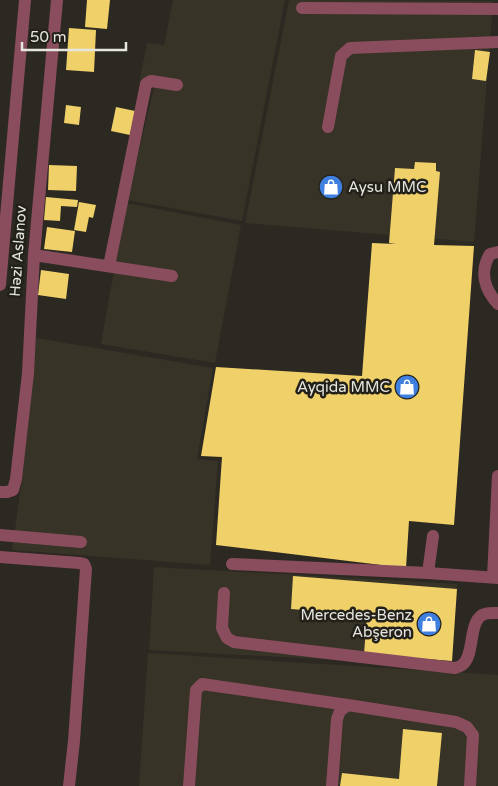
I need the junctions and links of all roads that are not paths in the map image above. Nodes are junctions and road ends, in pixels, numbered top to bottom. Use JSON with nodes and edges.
{"nodes":[{"id":1,"x":25,"y":0,"type":"edge"},
{"id":2,"x":57,"y":0,"type":"edge"},
{"id":3,"x":302,"y":8,"type":"dead end"},
{"id":4,"x":498,"y":9,"type":"edge"},
{"id":5,"x":498,"y":42,"type":"edge"},
{"id":6,"x":177,"y":85,"type":"dead end"},
{"id":7,"x":328,"y":126,"type":"dead end"},
{"id":8,"x":498,"y":252,"type":"edge"},
{"id":9,"x":34,"y":255,"type":"junction"},
{"id":10,"x":109,"y":266,"type":"junction"},
{"id":11,"x":172,"y":276,"type":"dead end"},
{"id":12,"x":0,"y":285,"type":"edge"},
{"id":13,"x":498,"y":304,"type":"edge"},
{"id":14,"x":498,"y":476,"type":"edge"},
{"id":15,"x":0,"y":492,"type":"edge"},
{"id":16,"x":0,"y":535,"type":"edge"},
{"id":17,"x":433,"y":536,"type":"dead end"},
{"id":18,"x":81,"y":542,"type":"dead end"},
{"id":19,"x":0,"y":557,"type":"edge"},
{"id":20,"x":232,"y":564,"type":"dead end"},
{"id":21,"x":428,"y":573,"type":"junction"},
{"id":22,"x":496,"y":578,"type":"edge"},
{"id":23,"x":224,"y":593,"type":"dead end"},
{"id":24,"x":498,"y":613,"type":"edge"},
{"id":25,"x":348,"y":705,"type":"junction"},
{"id":26,"x":69,"y":786,"type":"edge"},
{"id":27,"x":189,"y":786,"type":"edge"},
{"id":28,"x":332,"y":786,"type":"edge"},
{"id":29,"x":470,"y":786,"type":"edge"}],
"edges":[{"from":1,"to":12,"type":"street"},
{"from":2,"to":9,"type":"street","name":"Həzi Aslanov"},
{"from":3,"to":4,"type":"street"},
{"from":5,"to":7,"type":"street"},
{"from":6,"to":10,"type":"street"},
{"from":8,"to":13,"type":"street"},
{"from":9,"to":10,"type":"street"},
{"from":9,"to":15,"type":"street","name":"Həzi Aslanov"},
{"from":10,"to":11,"type":"street"},
{"from":14,"to":22,"type":"street"},
{"from":16,"to":18,"type":"street"},
{"from":17,"to":21,"type":"street"},
{"from":19,"to":26,"type":"street"},
{"from":20,"to":21,"type":"street"},
{"from":21,"to":22,"type":"street"},
{"from":23,"to":24,"type":"street"},
{"from":25,"to":27,"type":"street"},
{"from":25,"to":28,"type":"street"},
{"from":25,"to":29,"type":"street"}]}
